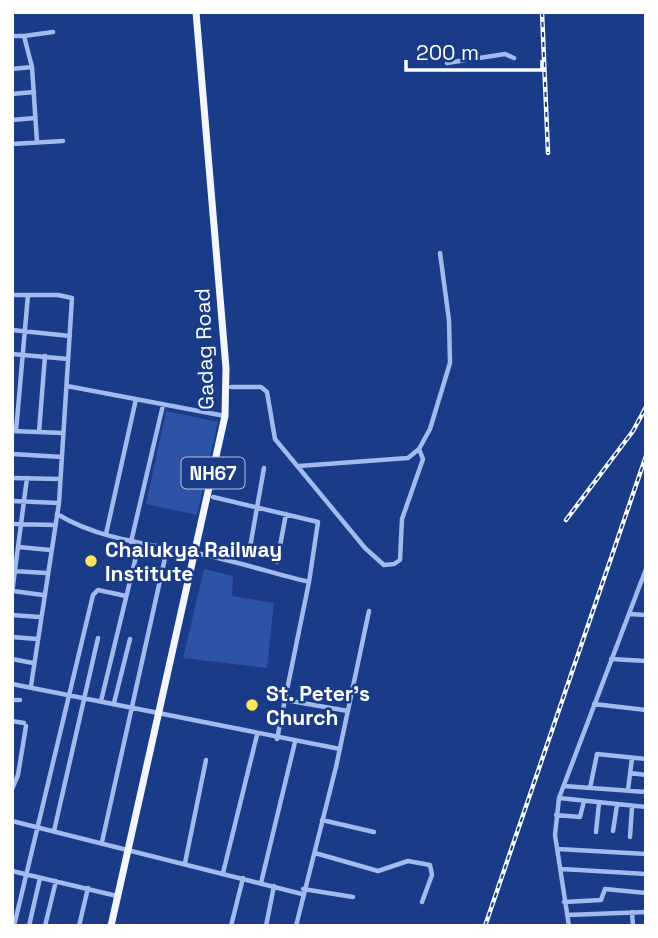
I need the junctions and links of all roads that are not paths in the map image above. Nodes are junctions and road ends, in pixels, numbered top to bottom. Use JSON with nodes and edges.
{"nodes":[{"id":1,"x":199,"y":12,"type":"edge"},
{"id":2,"x":53,"y":32,"type":"dead end"},
{"id":3,"x":12,"y":36,"type":"edge"},
{"id":4,"x":24,"y":36,"type":"junction"},
{"id":5,"x":514,"y":58,"type":"dead end"},
{"id":6,"x":447,"y":62,"type":"dead end"},
{"id":7,"x":32,"y":67,"type":"junction"},
{"id":8,"x":12,"y":69,"type":"edge"},
{"id":9,"x":34,"y":92,"type":"junction"},
{"id":10,"x":12,"y":94,"type":"edge"},
{"id":11,"x":35,"y":118,"type":"junction"},
{"id":12,"x":12,"y":120,"type":"edge"},
{"id":13,"x":63,"y":141,"type":"dead end"},
{"id":14,"x":37,"y":142,"type":"junction"},
{"id":15,"x":12,"y":144,"type":"edge"},
{"id":16,"x":440,"y":253,"type":"dead end"},
{"id":17,"x":12,"y":295,"type":"edge"},
{"id":18,"x":27,"y":295,"type":"junction"},
{"id":19,"x":12,"y":330,"type":"edge"},
{"id":20,"x":25,"y":331,"type":"junction"},
{"id":21,"x":69,"y":336,"type":"junction"},
{"id":22,"x":12,"y":354,"type":"edge"},
{"id":23,"x":23,"y":355,"type":"junction"},
{"id":24,"x":45,"y":356,"type":"junction"},
{"id":25,"x":68,"y":359,"type":"junction"},
{"id":26,"x":67,"y":386,"type":"junction"},
{"id":27,"x":231,"y":387,"type":"junction"},
{"id":28,"x":136,"y":399,"type":"junction"},
{"id":29,"x":163,"y":405,"type":"junction"},
{"id":30,"x":225,"y":416,"type":"junction"},
{"id":31,"x":14,"y":431,"type":"edge"},
{"id":32,"x":39,"y":432,"type":"junction"},
{"id":33,"x":63,"y":433,"type":"junction"},
{"id":34,"x":419,"y":449,"type":"junction"},
{"id":35,"x":12,"y":454,"type":"edge"},
{"id":36,"x":62,"y":457,"type":"junction"},
{"id":37,"x":299,"y":466,"type":"junction"},
{"id":38,"x":264,"y":468,"type":"dead end"},
{"id":39,"x":12,"y":478,"type":"edge"},
{"id":40,"x":27,"y":478,"type":"junction"},
{"id":41,"x":60,"y":479,"type":"junction"},
{"id":42,"x":213,"y":497,"type":"junction"},
{"id":43,"x":12,"y":501,"type":"edge"},
{"id":44,"x":24,"y":502,"type":"junction"},
{"id":45,"x":59,"y":503,"type":"junction"},
{"id":46,"x":257,"y":508,"type":"junction"},
{"id":47,"x":57,"y":514,"type":"junction"},
{"id":48,"x":286,"y":514,"type":"junction"},
{"id":49,"x":12,"y":524,"type":"edge"},
{"id":50,"x":22,"y":524,"type":"junction"},
{"id":51,"x":55,"y":525,"type":"junction"},
{"id":52,"x":106,"y":534,"type":"junction"},
{"id":53,"x":131,"y":542,"type":"junction"},
{"id":54,"x":139,"y":544,"type":"junction"},
{"id":55,"x":19,"y":547,"type":"junction"},
{"id":56,"x":167,"y":549,"type":"junction"},
{"id":57,"x":50,"y":550,"type":"junction"},
{"id":58,"x":249,"y":553,"type":"dead end"},
{"id":59,"x":198,"y":554,"type":"junction"},
{"id":60,"x":277,"y":562,"type":"dead end"},
{"id":61,"x":646,"y":569,"type":"edge"},
{"id":62,"x":14,"y":571,"type":"edge"},
{"id":63,"x":46,"y":573,"type":"junction"},
{"id":64,"x":309,"y":582,"type":"junction"},
{"id":65,"x":12,"y":592,"type":"edge"},
{"id":66,"x":43,"y":595,"type":"junction"},
{"id":67,"x":126,"y":596,"type":"junction"},
{"id":68,"x":369,"y":611,"type":"dead end"},
{"id":69,"x":629,"y":614,"type":"junction"},
{"id":70,"x":12,"y":615,"type":"edge"},
{"id":71,"x":646,"y":615,"type":"edge"},
{"id":72,"x":39,"y":617,"type":"junction"},
{"id":73,"x":12,"y":637,"type":"edge"},
{"id":74,"x":98,"y":638,"type":"dead end"},
{"id":75,"x":37,"y":639,"type":"junction"},
{"id":76,"x":130,"y":639,"type":"dead end"},
{"id":77,"x":12,"y":659,"type":"edge"},
{"id":78,"x":611,"y":659,"type":"junction"},
{"id":79,"x":646,"y":661,"type":"edge"},
{"id":80,"x":33,"y":663,"type":"junction"},
{"id":81,"x":12,"y":684,"type":"edge"},
{"id":82,"x":31,"y":686,"type":"junction"},
{"id":83,"x":68,"y":694,"type":"junction"},
{"id":84,"x":83,"y":697,"type":"junction"},
{"id":85,"x":12,"y":700,"type":"edge"},
{"id":86,"x":20,"y":700,"type":"dead end"},
{"id":87,"x":285,"y":700,"type":"junction"},
{"id":88,"x":101,"y":701,"type":"junction"},
{"id":89,"x":114,"y":704,"type":"junction"},
{"id":90,"x":594,"y":704,"type":"junction"},
{"id":91,"x":132,"y":707,"type":"junction"},
{"id":92,"x":646,"y":710,"type":"edge"},
{"id":93,"x":348,"y":711,"type":"junction"},
{"id":94,"x":161,"y":713,"type":"junction"},
{"id":95,"x":12,"y":721,"type":"edge"},
{"id":96,"x":257,"y":735,"type":"junction"},
{"id":97,"x":277,"y":739,"type":"junction"},
{"id":98,"x":295,"y":742,"type":"junction"},
{"id":99,"x":340,"y":749,"type":"junction"},
{"id":100,"x":632,"y":758,"type":"junction"},
{"id":101,"x":646,"y":759,"type":"edge"},
{"id":102,"x":206,"y":760,"type":"dead end"},
{"id":103,"x":630,"y":773,"type":"junction"},
{"id":104,"x":646,"y":775,"type":"edge"},
{"id":105,"x":564,"y":786,"type":"junction"},
{"id":106,"x":590,"y":788,"type":"junction"},
{"id":107,"x":12,"y":789,"type":"edge"},
{"id":108,"x":628,"y":790,"type":"junction"},
{"id":109,"x":646,"y":792,"type":"edge"},
{"id":110,"x":559,"y":798,"type":"junction"},
{"id":111,"x":584,"y":801,"type":"junction"},
{"id":112,"x":599,"y":803,"type":"junction"},
{"id":113,"x":617,"y":805,"type":"junction"},
{"id":114,"x":632,"y":807,"type":"junction"},
{"id":115,"x":646,"y":807,"type":"edge"},
{"id":116,"x":556,"y":815,"type":"junction"},
{"id":117,"x":322,"y":820,"type":"junction"},
{"id":118,"x":12,"y":821,"type":"edge"},
{"id":119,"x":37,"y":827,"type":"junction"},
{"id":120,"x":54,"y":831,"type":"junction"},
{"id":121,"x":613,"y":831,"type":"dead end"},
{"id":122,"x":374,"y":832,"type":"dead end"},
{"id":123,"x":596,"y":832,"type":"dead end"},
{"id":124,"x":630,"y":837,"type":"dead end"},
{"id":125,"x":102,"y":842,"type":"junction"},
{"id":126,"x":131,"y":849,"type":"junction"},
{"id":127,"x":558,"y":849,"type":"junction"},
{"id":128,"x":315,"y":853,"type":"junction"},
{"id":129,"x":646,"y":854,"type":"edge"},
{"id":130,"x":185,"y":863,"type":"junction"},
{"id":131,"x":562,"y":869,"type":"junction"},
{"id":132,"x":12,"y":871,"type":"edge"},
{"id":133,"x":223,"y":873,"type":"junction"},
{"id":134,"x":25,"y":874,"type":"junction"},
{"id":135,"x":646,"y":874,"type":"edge"},
{"id":136,"x":40,"y":878,"type":"junction"},
{"id":137,"x":243,"y":878,"type":"junction"},
{"id":138,"x":56,"y":881,"type":"junction"},
{"id":139,"x":261,"y":883,"type":"junction"},
{"id":140,"x":274,"y":886,"type":"junction"},
{"id":141,"x":88,"y":888,"type":"junction"},
{"id":142,"x":303,"y":891,"type":"junction"},
{"id":143,"x":646,"y":892,"type":"edge"},
{"id":144,"x":118,"y":896,"type":"junction"},
{"id":145,"x":353,"y":897,"type":"dead end"},
{"id":146,"x":422,"y":902,"type":"dead end"},
{"id":147,"x":564,"y":902,"type":"junction"},
{"id":148,"x":632,"y":912,"type":"junction"},
{"id":149,"x":646,"y":912,"type":"edge"},
{"id":150,"x":567,"y":915,"type":"junction"},
{"id":151,"x":14,"y":926,"type":"edge"},
{"id":152,"x":29,"y":926,"type":"edge"},
{"id":153,"x":45,"y":926,"type":"edge"},
{"id":154,"x":79,"y":926,"type":"edge"},
{"id":155,"x":113,"y":926,"type":"edge"},
{"id":156,"x":232,"y":926,"type":"edge"},
{"id":157,"x":266,"y":926,"type":"edge"},
{"id":158,"x":296,"y":926,"type":"edge"},
{"id":159,"x":569,"y":926,"type":"edge"},
{"id":160,"x":633,"y":926,"type":"edge"}],
"edges":[{"from":1,"to":27,"type":"highway","name":"Gadag Road","number":"NH67"},
{"from":1,"to":30,"type":"highway","name":"Gadag Road","number":"NH67"},
{"from":2,"to":4,"type":"street"},
{"from":3,"to":4,"type":"street"},
{"from":4,"to":7,"type":"street"},
{"from":5,"to":6,"type":"street"},
{"from":7,"to":8,"type":"street"},
{"from":7,"to":9,"type":"street"},
{"from":9,"to":10,"type":"street"},
{"from":9,"to":11,"type":"street"},
{"from":11,"to":12,"type":"street"},
{"from":11,"to":14,"type":"street"},
{"from":13,"to":14,"type":"street"},
{"from":14,"to":15,"type":"street"},
{"from":16,"to":34,"type":"street"},
{"from":17,"to":18,"type":"street"},
{"from":18,"to":20,"type":"street"},
{"from":18,"to":21,"type":"street"},
{"from":19,"to":20,"type":"street"},
{"from":20,"to":21,"type":"street"},
{"from":20,"to":23,"type":"street"},
{"from":21,"to":25,"type":"street"},
{"from":22,"to":23,"type":"street"},
{"from":23,"to":24,"type":"street"},
{"from":23,"to":31,"type":"street"},
{"from":24,"to":25,"type":"street"},
{"from":24,"to":32,"type":"street"},
{"from":25,"to":26,"type":"street"},
{"from":26,"to":28,"type":"street"},
{"from":26,"to":33,"type":"street"},
{"from":27,"to":37,"type":"street"},
{"from":27,"to":42,"type":"highway","name":"Gadag Road","number":"NH67"},
{"from":28,"to":29,"type":"street"},
{"from":28,"to":52,"type":"street"},
{"from":29,"to":30,"type":"street"},
{"from":29,"to":53,"type":"street"},
{"from":30,"to":59,"type":"highway","name":"Gadag Road","number":"NH67"},
{"from":31,"to":32,"type":"street"},
{"from":32,"to":33,"type":"street"},
{"from":33,"to":36,"type":"street"},
{"from":34,"to":37,"type":"street"},
{"from":34,"to":37,"type":"street"},
{"from":35,"to":36,"type":"street"},
{"from":36,"to":41,"type":"street"},
{"from":38,"to":46,"type":"street"},
{"from":39,"to":40,"type":"street"},
{"from":40,"to":41,"type":"street"},
{"from":40,"to":44,"type":"street"},
{"from":41,"to":45,"type":"street"},
{"from":42,"to":46,"type":"street"},
{"from":42,"to":59,"type":"highway","name":"Gadag Road","number":"NH67"},
{"from":43,"to":44,"type":"street"},
{"from":44,"to":45,"type":"street"},
{"from":44,"to":50,"type":"street"},
{"from":45,"to":47,"type":"street"},
{"from":46,"to":48,"type":"street"},
{"from":46,"to":58,"type":"street"},
{"from":47,"to":51,"type":"street"},
{"from":47,"to":52,"type":"street"},
{"from":48,"to":60,"type":"street"},
{"from":48,"to":64,"type":"street"},
{"from":49,"to":50,"type":"street"},
{"from":50,"to":51,"type":"street"},
{"from":50,"to":55,"type":"street"},
{"from":51,"to":57,"type":"street"},
{"from":52,"to":53,"type":"street"},
{"from":53,"to":54,"type":"street"},
{"from":54,"to":56,"type":"street"},
{"from":54,"to":67,"type":"street"},
{"from":55,"to":57,"type":"street"},
{"from":55,"to":62,"type":"street"},
{"from":56,"to":59,"type":"street"},
{"from":56,"to":91,"type":"street"},
{"from":57,"to":63,"type":"street"},
{"from":59,"to":64,"type":"street"},
{"from":59,"to":94,"type":"highway","name":"Gadag Road","number":"NH67"},
{"from":61,"to":69,"type":"street"},
{"from":62,"to":63,"type":"street"},
{"from":62,"to":65,"type":"street"},
{"from":63,"to":66,"type":"street"},
{"from":64,"to":87,"type":"street"},
{"from":65,"to":66,"type":"street"},
{"from":66,"to":72,"type":"street"},
{"from":67,"to":83,"type":"street"},
{"from":67,"to":88,"type":"street"},
{"from":68,"to":93,"type":"street"},
{"from":69,"to":71,"type":"street"},
{"from":69,"to":78,"type":"street"},
{"from":70,"to":72,"type":"street"},
{"from":72,"to":75,"type":"street"},
{"from":73,"to":75,"type":"street"},
{"from":74,"to":84,"type":"street"},
{"from":75,"to":80,"type":"street"},
{"from":76,"to":89,"type":"street"},
{"from":77,"to":80,"type":"street"},
{"from":78,"to":79,"type":"street"},
{"from":78,"to":90,"type":"street"},
{"from":80,"to":82,"type":"street"},
{"from":81,"to":82,"type":"street"},
{"from":82,"to":83,"type":"street"},
{"from":83,"to":84,"type":"street"},
{"from":83,"to":119,"type":"street"},
{"from":84,"to":88,"type":"street"},
{"from":84,"to":120,"type":"street"},
{"from":85,"to":86,"type":"street"},
{"from":87,"to":93,"type":"street"},
{"from":87,"to":97,"type":"street"},
{"from":88,"to":89,"type":"street"},
{"from":89,"to":91,"type":"street"},
{"from":90,"to":92,"type":"street"},
{"from":90,"to":105,"type":"street"},
{"from":91,"to":94,"type":"street"},
{"from":91,"to":125,"type":"street"},
{"from":93,"to":99,"type":"street"},
{"from":94,"to":96,"type":"street"},
{"from":94,"to":126,"type":"highway","name":"Gadag Road","number":"NH67"},
{"from":95,"to":107,"type":"street"},
{"from":96,"to":97,"type":"street"},
{"from":96,"to":133,"type":"street"},
{"from":97,"to":98,"type":"street"},
{"from":98,"to":99,"type":"street"},
{"from":98,"to":139,"type":"street"},
{"from":99,"to":117,"type":"street"},
{"from":100,"to":101,"type":"street"},
{"from":100,"to":103,"type":"street"},
{"from":100,"to":106,"type":"street"},
{"from":102,"to":130,"type":"street"},
{"from":103,"to":104,"type":"street"},
{"from":103,"to":108,"type":"street"},
{"from":105,"to":106,"type":"street"},
{"from":105,"to":110,"type":"street"},
{"from":106,"to":108,"type":"street"},
{"from":108,"to":109,"type":"street"},
{"from":110,"to":111,"type":"street"},
{"from":110,"to":116,"type":"street"},
{"from":111,"to":112,"type":"street"},
{"from":111,"to":116,"type":"street"},
{"from":112,"to":113,"type":"street"},
{"from":112,"to":123,"type":"street"},
{"from":113,"to":114,"type":"street"},
{"from":113,"to":121,"type":"street"},
{"from":114,"to":115,"type":"street"},
{"from":114,"to":124,"type":"street"},
{"from":116,"to":127,"type":"street"},
{"from":117,"to":122,"type":"street"},
{"from":117,"to":128,"type":"street"},
{"from":118,"to":119,"type":"street"},
{"from":119,"to":120,"type":"street"},
{"from":119,"to":134,"type":"street"},
{"from":120,"to":125,"type":"street"},
{"from":125,"to":126,"type":"street"},
{"from":126,"to":130,"type":"street"},
{"from":126,"to":144,"type":"highway","name":"Gadag Road","number":"NH67"},
{"from":126,"to":155,"type":"highway","name":"Gadag Road","number":"NH67"},
{"from":127,"to":129,"type":"street"},
{"from":127,"to":131,"type":"street"},
{"from":128,"to":142,"type":"street"},
{"from":128,"to":146,"type":"street"},
{"from":130,"to":133,"type":"street"},
{"from":131,"to":135,"type":"street"},
{"from":131,"to":147,"type":"street"},
{"from":132,"to":134,"type":"street"},
{"from":133,"to":137,"type":"street"},
{"from":134,"to":136,"type":"street"},
{"from":134,"to":151,"type":"street"},
{"from":136,"to":138,"type":"street"},
{"from":136,"to":152,"type":"street"},
{"from":137,"to":139,"type":"street"},
{"from":137,"to":156,"type":"street"},
{"from":138,"to":141,"type":"street"},
{"from":138,"to":153,"type":"street"},
{"from":139,"to":140,"type":"street"},
{"from":140,"to":142,"type":"street"},
{"from":140,"to":157,"type":"street"},
{"from":141,"to":144,"type":"street"},
{"from":141,"to":154,"type":"street"},
{"from":142,"to":145,"type":"street"},
{"from":142,"to":158,"type":"street"},
{"from":143,"to":147,"type":"street"},
{"from":144,"to":155,"type":"highway","name":"Gadag Road","number":"NH67"},
{"from":147,"to":150,"type":"street"},
{"from":148,"to":149,"type":"street"},
{"from":148,"to":150,"type":"street"},
{"from":148,"to":160,"type":"street"},
{"from":150,"to":159,"type":"street"}]}
